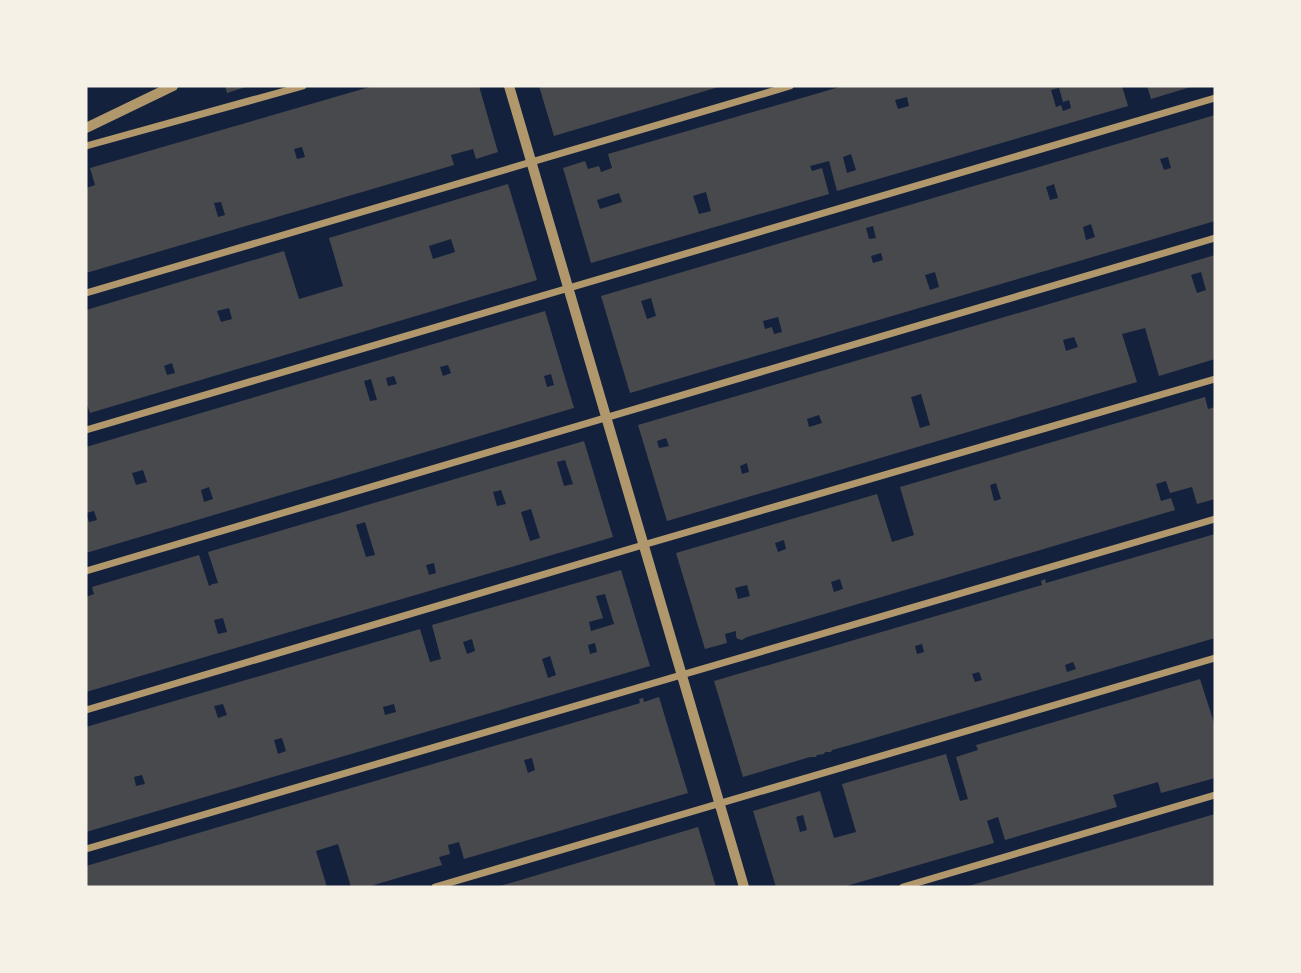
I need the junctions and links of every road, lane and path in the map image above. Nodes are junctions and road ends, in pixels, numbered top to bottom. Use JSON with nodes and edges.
{"nodes":[{"id":1,"x":173,"y":86,"type":"edge"},
{"id":2,"x":303,"y":86,"type":"edge"},
{"id":3,"x":509,"y":86,"type":"edge"},
{"id":4,"x":790,"y":86,"type":"edge"},
{"id":5,"x":1215,"y":98,"type":"edge"},
{"id":6,"x":86,"y":128,"type":"edge"},
{"id":7,"x":86,"y":146,"type":"edge"},
{"id":8,"x":531,"y":162,"type":"junction"},
{"id":9,"x":1215,"y":237,"type":"edge"},
{"id":10,"x":568,"y":288,"type":"junction"},
{"id":11,"x":86,"y":293,"type":"edge"},
{"id":12,"x":1215,"y":379,"type":"edge"},
{"id":13,"x":606,"y":418,"type":"junction"},
{"id":14,"x":86,"y":430,"type":"edge"},
{"id":15,"x":1215,"y":519,"type":"edge"},
{"id":16,"x":643,"y":545,"type":"junction"},
{"id":17,"x":86,"y":571,"type":"edge"},
{"id":18,"x":1215,"y":658,"type":"edge"},
{"id":19,"x":682,"y":675,"type":"junction"},
{"id":20,"x":86,"y":710,"type":"edge"},
{"id":21,"x":1215,"y":795,"type":"edge"},
{"id":22,"x":719,"y":804,"type":"junction"},
{"id":23,"x":86,"y":849,"type":"edge"},
{"id":24,"x":435,"y":887,"type":"edge"},
{"id":25,"x":744,"y":887,"type":"edge"},
{"id":26,"x":903,"y":887,"type":"edge"}],
"edges":[{"from":1,"to":6,"type":"street"},
{"from":2,"to":7,"type":"street"},
{"from":3,"to":8,"type":"street"},
{"from":4,"to":8,"type":"street"},
{"from":5,"to":10,"type":"street"},
{"from":8,"to":10,"type":"street"},
{"from":8,"to":11,"type":"street"},
{"from":9,"to":13,"type":"street"},
{"from":10,"to":13,"type":"street"},
{"from":10,"to":14,"type":"street"},
{"from":12,"to":16,"type":"street"},
{"from":13,"to":16,"type":"street"},
{"from":13,"to":17,"type":"street"},
{"from":15,"to":19,"type":"street"},
{"from":16,"to":19,"type":"street"},
{"from":16,"to":20,"type":"street"},
{"from":18,"to":22,"type":"street"},
{"from":19,"to":22,"type":"street"},
{"from":19,"to":23,"type":"street"},
{"from":21,"to":26,"type":"street"},
{"from":22,"to":24,"type":"street"},
{"from":22,"to":25,"type":"street"}]}
